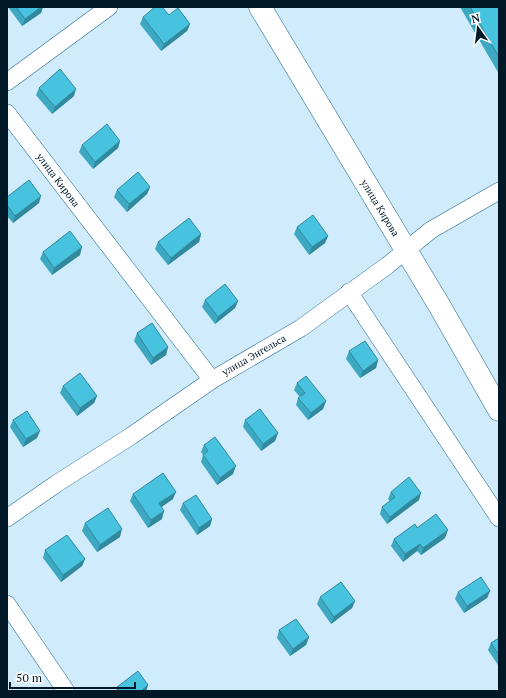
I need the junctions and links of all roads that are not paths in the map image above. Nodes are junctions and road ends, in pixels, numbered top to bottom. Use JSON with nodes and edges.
{"nodes":[{"id":1,"x":109,"y":7,"type":"edge"},
{"id":2,"x":260,"y":7,"type":"edge"},
{"id":3,"x":7,"y":82,"type":"edge"},
{"id":4,"x":7,"y":112,"type":"edge"},
{"id":5,"x":499,"y":191,"type":"edge"},
{"id":6,"x":406,"y":250,"type":"junction"},
{"id":7,"x":349,"y":292,"type":"junction"},
{"id":8,"x":212,"y":380,"type":"junction"},
{"id":9,"x":499,"y":410,"type":"edge"},
{"id":10,"x":7,"y":518,"type":"edge"},
{"id":11,"x":499,"y":518,"type":"edge"},
{"id":12,"x":7,"y":604,"type":"edge"},
{"id":13,"x":66,"y":691,"type":"edge"}],
"edges":[{"from":1,"to":3,"type":"street"},
{"from":2,"to":6,"type":"main road","name":"улица Кирова"},
{"from":4,"to":8,"type":"street","name":"улица Кирова"},
{"from":5,"to":6,"type":"street","name":"улица Энгельса"},
{"from":6,"to":7,"type":"street","name":"улица Энгельса"},
{"from":6,"to":9,"type":"main road","name":"улица Кирова"},
{"from":7,"to":8,"type":"street","name":"улица Энгельса"},
{"from":7,"to":11,"type":"street"},
{"from":8,"to":10,"type":"street","name":"улица Энгельса"},
{"from":12,"to":13,"type":"street"}]}
